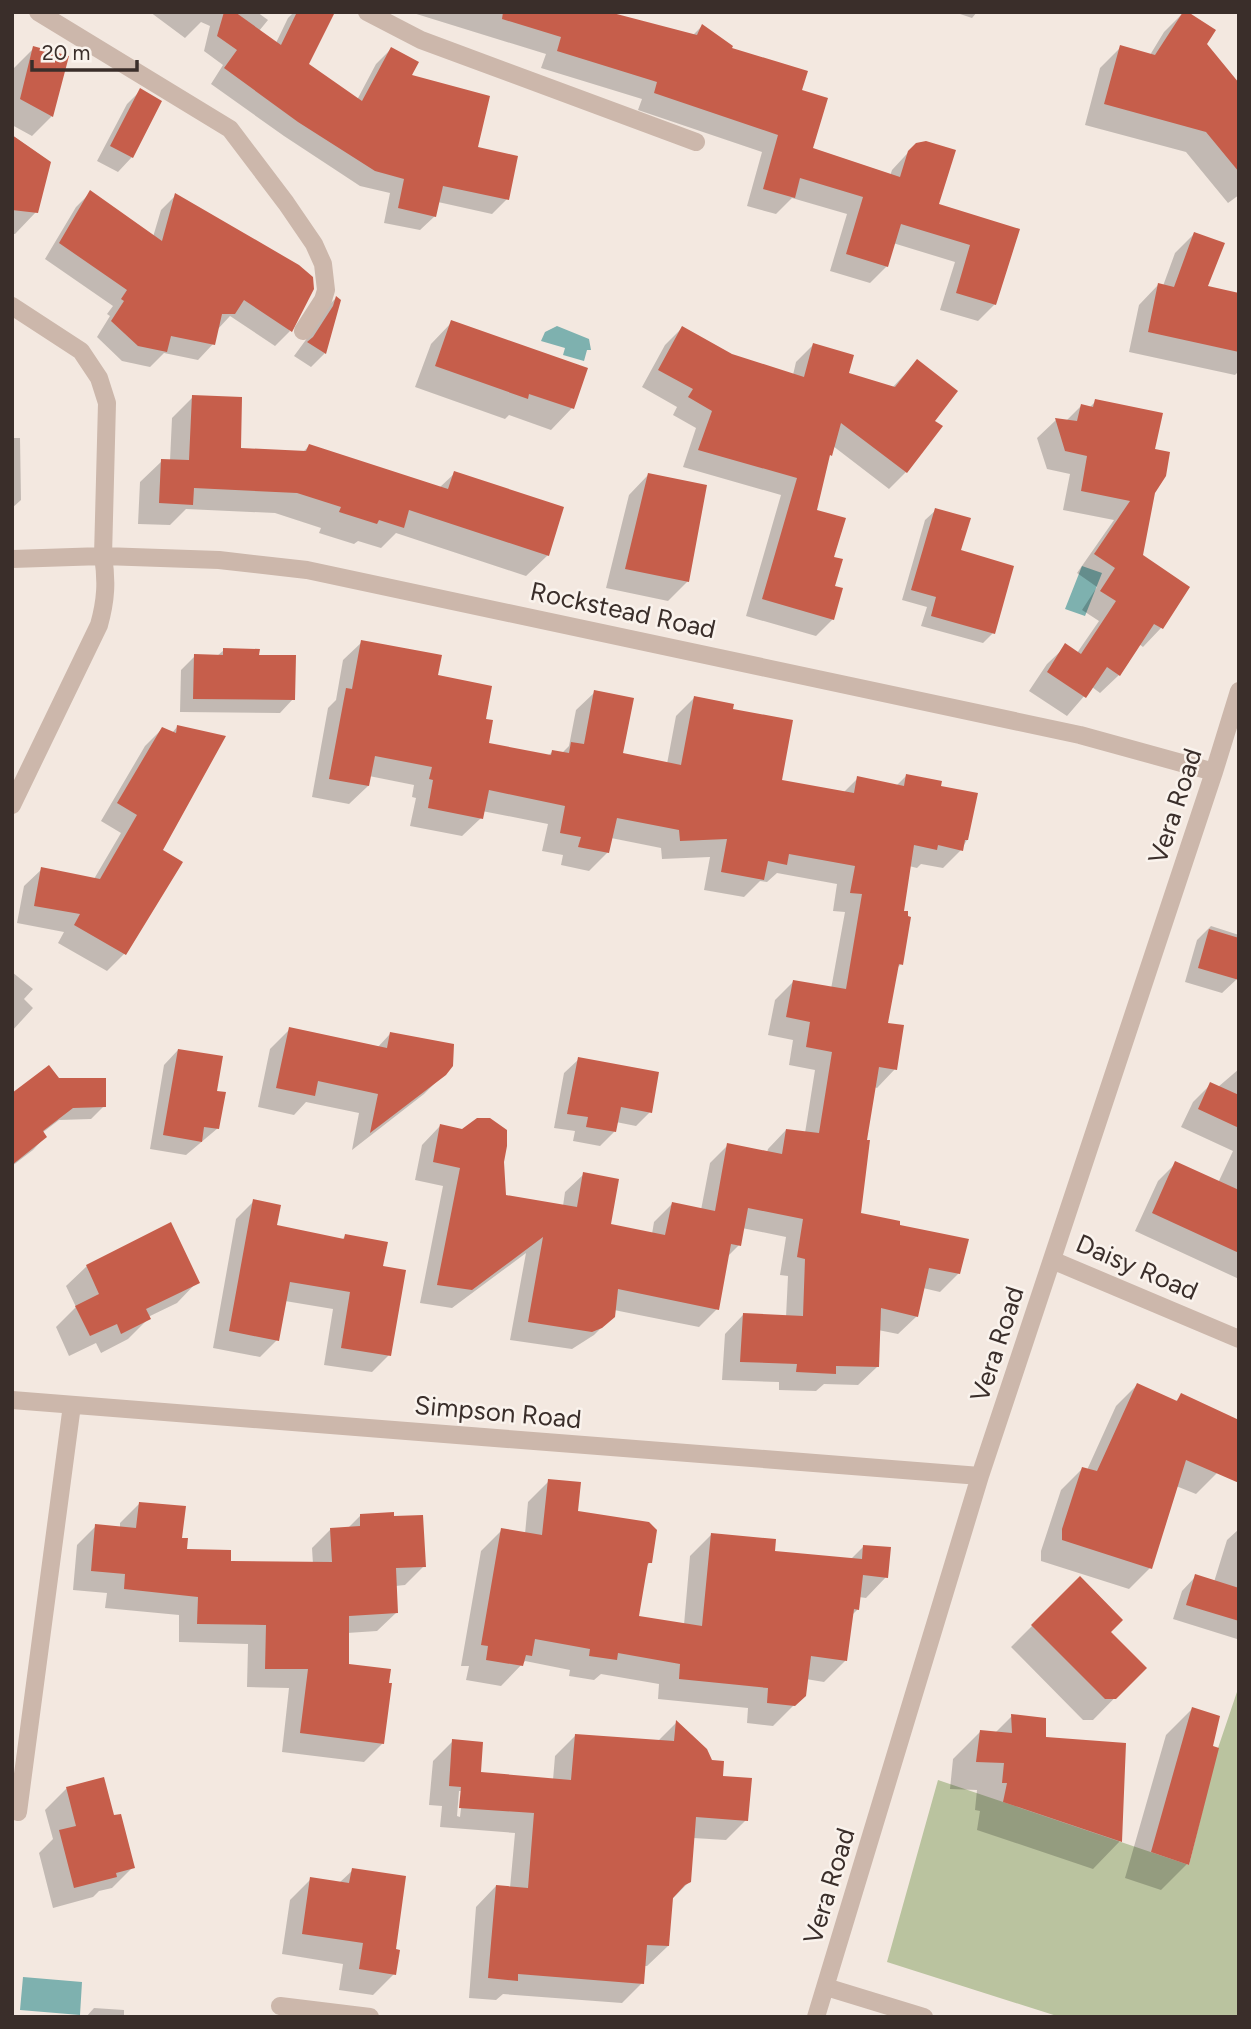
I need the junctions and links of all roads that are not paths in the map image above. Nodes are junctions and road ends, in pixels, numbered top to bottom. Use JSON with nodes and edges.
{"nodes":[{"id":1,"x":38,"y":12,"type":"edge"},
{"id":2,"x":367,"y":12,"type":"edge"},
{"id":3,"x":695,"y":142,"type":"dead end"},
{"id":4,"x":12,"y":306,"type":"edge"},
{"id":5,"x":303,"y":331,"type":"dead end"},
{"id":6,"x":103,"y":556,"type":"junction"},
{"id":7,"x":12,"y":559,"type":"edge"},
{"id":8,"x":1239,"y":691,"type":"edge"},
{"id":9,"x":1214,"y":772,"type":"junction"},
{"id":10,"x":12,"y":805,"type":"edge"},
{"id":11,"x":1052,"y":1260,"type":"junction"},
{"id":12,"x":1239,"y":1339,"type":"edge"},
{"id":13,"x":12,"y":1400,"type":"edge"},
{"id":14,"x":72,"y":1405,"type":"junction"},
{"id":15,"x":981,"y":1476,"type":"junction"},
{"id":16,"x":18,"y":1812,"type":"dead end"},
{"id":17,"x":826,"y":1987,"type":"junction"},
{"id":18,"x":280,"y":2006,"type":"dead end"},
{"id":19,"x":370,"y":2017,"type":"edge"},
{"id":20,"x":816,"y":2017,"type":"edge"},
{"id":21,"x":924,"y":2017,"type":"edge"}],
"edges":[{"from":1,"to":5,"type":"street"},
{"from":2,"to":3,"type":"street"},
{"from":4,"to":6,"type":"street"},
{"from":6,"to":7,"type":"street","name":"Rockstead Road"},
{"from":6,"to":9,"type":"street","name":"Rockstead Road"},
{"from":6,"to":10,"type":"street"},
{"from":8,"to":9,"type":"street","name":"Vera Road"},
{"from":9,"to":11,"type":"street","name":"Vera Road"},
{"from":11,"to":12,"type":"street","name":"Daisy Road"},
{"from":11,"to":15,"type":"street","name":"Vera Road"},
{"from":13,"to":14,"type":"street","name":"Simpson Road"},
{"from":14,"to":15,"type":"street","name":"Simpson Road"},
{"from":14,"to":16,"type":"street"},
{"from":15,"to":17,"type":"street","name":"Vera Road"},
{"from":17,"to":20,"type":"street","name":"Vera Road"},
{"from":17,"to":21,"type":"street"},
{"from":18,"to":19,"type":"street"}]}
